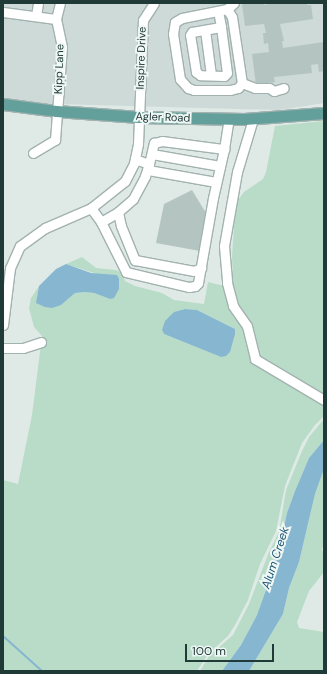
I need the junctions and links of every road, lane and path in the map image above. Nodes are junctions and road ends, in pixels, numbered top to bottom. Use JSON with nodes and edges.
{"nodes":[{"id":1,"x":38,"y":3,"type":"edge"},
{"id":2,"x":60,"y":3,"type":"edge"},
{"id":3,"x":154,"y":3,"type":"edge"},
{"id":4,"x":227,"y":8,"type":"edge"},
{"id":5,"x":3,"y":12,"type":"edge"},
{"id":6,"x":36,"y":16,"type":"junction"},
{"id":7,"x":56,"y":20,"type":"junction"},
{"id":8,"x":221,"y":27,"type":"junction"},
{"id":9,"x":205,"y":30,"type":"junction"},
{"id":10,"x":211,"y":75,"type":"junction"},
{"id":11,"x":242,"y":83,"type":"junction"},
{"id":12,"x":284,"y":88,"type":"dead end"},
{"id":13,"x":3,"y":104,"type":"edge"},
{"id":14,"x":56,"y":111,"type":"junction"},
{"id":15,"x":324,"y":113,"type":"edge"},
{"id":16,"x":139,"y":117,"type":"junction"},
{"id":17,"x":229,"y":119,"type":"junction"},
{"id":18,"x":253,"y":119,"type":"junction"},
{"id":19,"x":224,"y":149,"type":"junction"},
{"id":20,"x":33,"y":153,"type":"dead end"},
{"id":21,"x":152,"y":154,"type":"junction"},
{"id":22,"x":135,"y":159,"type":"junction"},
{"id":23,"x":220,"y":166,"type":"junction"},
{"id":24,"x":148,"y":167,"type":"junction"},
{"id":25,"x":216,"y":182,"type":"junction"},
{"id":26,"x":91,"y":208,"type":"junction"},
{"id":27,"x":118,"y":212,"type":"junction"},
{"id":28,"x":101,"y":222,"type":"junction"},
{"id":29,"x":201,"y":268,"type":"junction"},
{"id":30,"x":3,"y":325,"type":"edge"},
{"id":31,"x":41,"y":342,"type":"dead end"},
{"id":32,"x":3,"y":348,"type":"edge"},
{"id":33,"x":324,"y":400,"type":"edge"}],
"edges":[{"from":1,"to":6,"type":"street"},
{"from":2,"to":7,"type":"street","name":"Kipp Lane"},
{"from":3,"to":16,"type":"street","name":"Inspire Drive"},
{"from":4,"to":8,"type":"street"},
{"from":4,"to":11,"type":"street"},
{"from":4,"to":11,"type":"street"},
{"from":5,"to":6,"type":"street"},
{"from":6,"to":7,"type":"street"},
{"from":7,"to":14,"type":"street","name":"Kipp Lane"},
{"from":8,"to":9,"type":"street"},
{"from":8,"to":10,"type":"street"},
{"from":9,"to":10,"type":"street"},
{"from":9,"to":10,"type":"street"},
{"from":11,"to":12,"type":"street"},
{"from":13,"to":14,"type":"main road","name":"Agler Road"},
{"from":14,"to":16,"type":"main road","name":"Agler Road"},
{"from":14,"to":20,"type":"street","name":"Kipp Lane"},
{"from":15,"to":18,"type":"main road","name":"Agler Road"},
{"from":16,"to":17,"type":"main road","name":"Agler Road"},
{"from":16,"to":22,"type":"street","name":"Inspire Drive"},
{"from":17,"to":18,"type":"main road","name":"Agler Road"},
{"from":17,"to":19,"type":"street"},
{"from":18,"to":33,"type":"street"},
{"from":19,"to":21,"type":"street"},
{"from":19,"to":23,"type":"street"},
{"from":21,"to":23,"type":"street"},
{"from":21,"to":24,"type":"street"},
{"from":22,"to":24,"type":"street"},
{"from":22,"to":26,"type":"street","name":"Inspire Drive"},
{"from":23,"to":25,"type":"street"},
{"from":24,"to":25,"type":"street"},
{"from":24,"to":27,"type":"street"},
{"from":25,"to":29,"type":"street"},
{"from":26,"to":28,"type":"street"},
{"from":26,"to":30,"type":"street","name":"Inspire Drive"},
{"from":27,"to":28,"type":"street"},
{"from":27,"to":29,"type":"street"},
{"from":28,"to":29,"type":"street"},
{"from":31,"to":32,"type":"street"}]}
